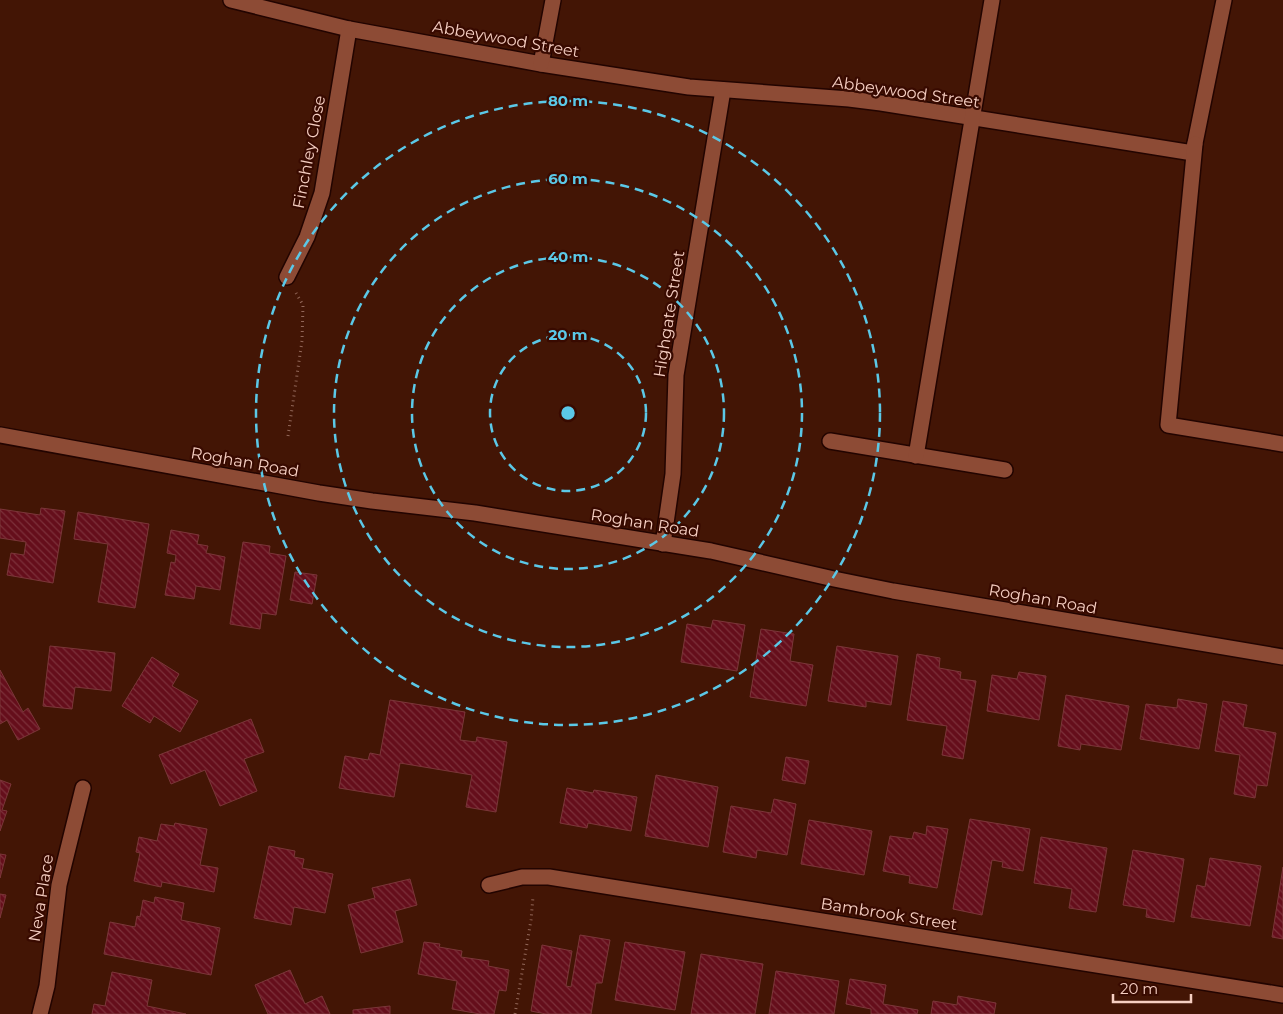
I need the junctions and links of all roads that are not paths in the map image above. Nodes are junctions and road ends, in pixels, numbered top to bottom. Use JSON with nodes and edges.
{"nodes":[{"id":1,"x":231,"y":0,"type":"edge"},
{"id":2,"x":552,"y":0,"type":"edge"},
{"id":3,"x":992,"y":0,"type":"edge"},
{"id":4,"x":1224,"y":0,"type":"edge"},
{"id":5,"x":349,"y":29,"type":"junction"},
{"id":6,"x":542,"y":64,"type":"junction"},
{"id":7,"x":723,"y":90,"type":"junction"},
{"id":8,"x":972,"y":119,"type":"junction"},
{"id":9,"x":1193,"y":153,"type":"junction"},
{"id":10,"x":287,"y":277,"type":"road end"},
{"id":11,"x":0,"y":435,"type":"edge"},
{"id":12,"x":830,"y":441,"type":"dead end"},
{"id":13,"x":1283,"y":444,"type":"edge"},
{"id":14,"x":916,"y":456,"type":"junction"},
{"id":15,"x":1005,"y":470,"type":"dead end"},
{"id":16,"x":663,"y":544,"type":"junction"},
{"id":17,"x":1283,"y":657,"type":"edge"},
{"id":18,"x":83,"y":788,"type":"dead end"},
{"id":19,"x":489,"y":885,"type":"dead end"},
{"id":20,"x":1283,"y":995,"type":"edge"},
{"id":21,"x":40,"y":1014,"type":"edge"}],
"edges":[{"from":1,"to":5,"type":"street","name":"Abbeywood Street"},
{"from":2,"to":6,"type":"street"},
{"from":3,"to":8,"type":"street"},
{"from":4,"to":9,"type":"street"},
{"from":5,"to":6,"type":"street","name":"Abbeywood Street"},
{"from":5,"to":10,"type":"street","name":"Finchley Close"},
{"from":6,"to":7,"type":"street","name":"Abbeywood Street"},
{"from":7,"to":8,"type":"street","name":"Abbeywood Street"},
{"from":7,"to":16,"type":"street","name":"Highgate Street"},
{"from":8,"to":9,"type":"street","name":"Abbeywood Street"},
{"from":8,"to":14,"type":"street"},
{"from":9,"to":13,"type":"street"},
{"from":11,"to":16,"type":"street","name":"Roghan Road"},
{"from":12,"to":14,"type":"street"},
{"from":14,"to":15,"type":"street"},
{"from":16,"to":17,"type":"street","name":"Roghan Road"},
{"from":18,"to":21,"type":"street","name":"Neva Place"},
{"from":19,"to":20,"type":"street","name":"Bambrook Street"}]}
